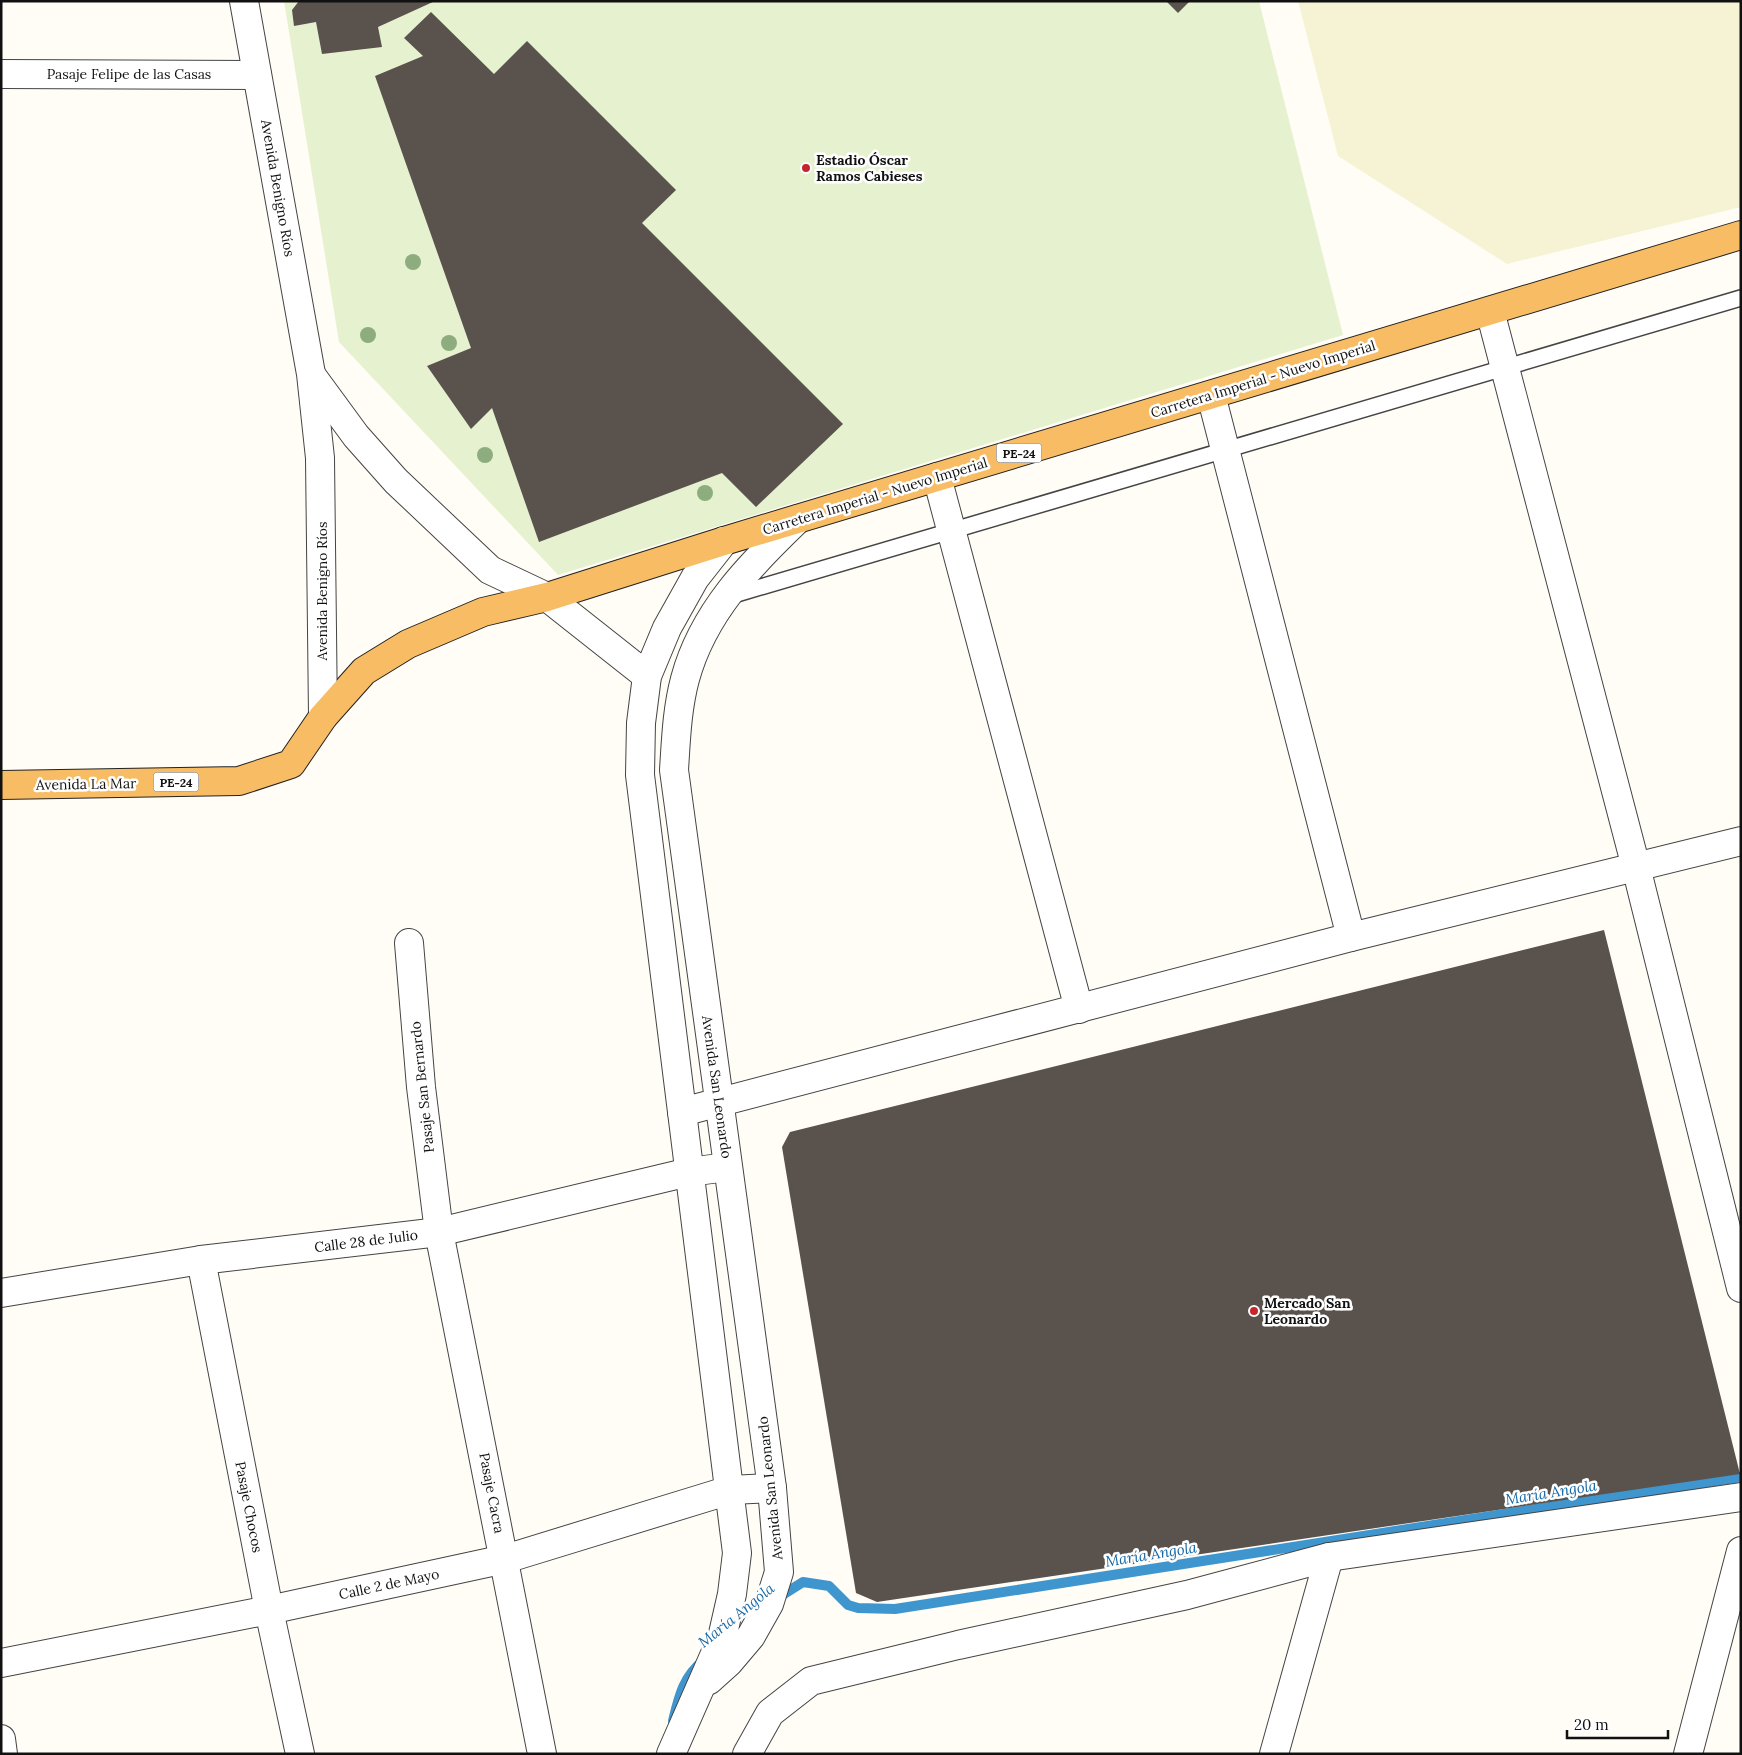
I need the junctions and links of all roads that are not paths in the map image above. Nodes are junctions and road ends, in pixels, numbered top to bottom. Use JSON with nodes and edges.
{"nodes":[{"id":1,"x":244,"y":1,"type":"edge"},
{"id":2,"x":1,"y":74,"type":"edge"},
{"id":3,"x":257,"y":75,"type":"junction"},
{"id":4,"x":1741,"y":236,"type":"edge"},
{"id":5,"x":1741,"y":298,"type":"edge"},
{"id":6,"x":1490,"y":311,"type":"junction"},
{"id":7,"x":1504,"y":367,"type":"junction"},
{"id":8,"x":311,"y":374,"type":"junction"},
{"id":9,"x":1211,"y":394,"type":"junction"},
{"id":10,"x":1225,"y":450,"type":"junction"},
{"id":11,"x":937,"y":477,"type":"junction"},
{"id":12,"x":798,"y":519,"type":"junction"},
{"id":13,"x":951,"y":531,"type":"junction"},
{"id":14,"x":724,"y":541,"type":"junction"},
{"id":15,"x":547,"y":597,"type":"junction"},
{"id":16,"x":724,"y":598,"type":"junction"},
{"id":17,"x":647,"y":676,"type":"junction"},
{"id":18,"x":323,"y":718,"type":"junction"},
{"id":19,"x":1,"y":785,"type":"edge"},
{"id":20,"x":1741,"y":841,"type":"edge"},
{"id":21,"x":1636,"y":867,"type":"junction"},
{"id":22,"x":1351,"y":937,"type":"junction"},
{"id":23,"x":409,"y":943,"type":"dead end"},
{"id":24,"x":1079,"y":1009,"type":"junction"},
{"id":25,"x":718,"y":1101,"type":"junction"},
{"id":26,"x":682,"y":1112,"type":"junction"},
{"id":27,"x":727,"y":1167,"type":"junction"},
{"id":28,"x":689,"y":1172,"type":"junction"},
{"id":29,"x":440,"y":1232,"type":"junction"},
{"id":30,"x":201,"y":1260,"type":"junction"},
{"id":31,"x":1741,"y":1288,"type":"edge"},
{"id":32,"x":1,"y":1293,"type":"edge"},
{"id":33,"x":772,"y":1488,"type":"junction"},
{"id":34,"x":730,"y":1490,"type":"junction"},
{"id":35,"x":1741,"y":1497,"type":"edge"},
{"id":36,"x":1741,"y":1551,"type":"edge"},
{"id":37,"x":1329,"y":1557,"type":"junction"},
{"id":38,"x":505,"y":1559,"type":"junction"},
{"id":39,"x":269,"y":1610,"type":"junction"},
{"id":40,"x":1,"y":1663,"type":"edge"},
{"id":41,"x":701,"y":1687,"type":"junction"},
{"id":42,"x":1,"y":1739,"type":"edge"},
{"id":43,"x":3,"y":1754,"type":"edge"},
{"id":44,"x":300,"y":1754,"type":"edge"},
{"id":45,"x":542,"y":1754,"type":"edge"},
{"id":46,"x":671,"y":1754,"type":"edge"},
{"id":47,"x":747,"y":1754,"type":"edge"},
{"id":48,"x":1274,"y":1754,"type":"edge"},
{"id":49,"x":1688,"y":1754,"type":"edge"}],
"edges":[{"from":1,"to":3,"type":"street","name":"Avenida Benigno Ríos"},
{"from":2,"to":3,"type":"street","name":"Pasaje Felipe de las Casas"},
{"from":3,"to":8,"type":"street","name":"Avenida Benigno Ríos"},
{"from":4,"to":6,"type":"highway","name":"Carretera Imperial - Nuevo Imperial","number":"PE-24"},
{"from":5,"to":7,"type":"lane"},
{"from":6,"to":7,"type":"street"},
{"from":6,"to":9,"type":"highway","name":"Carretera Imperial - Nuevo Imperial","number":"PE-24"},
{"from":7,"to":10,"type":"lane"},
{"from":7,"to":21,"type":"street"},
{"from":8,"to":15,"type":"street","name":"Avenida Benigno Ríos"},
{"from":8,"to":18,"type":"street","name":"Avenida Benigno Ríos"},
{"from":9,"to":10,"type":"street"},
{"from":9,"to":11,"type":"highway","name":"Carretera Imperial - Nuevo Imperial","number":"PE-24"},
{"from":10,"to":13,"type":"lane"},
{"from":10,"to":22,"type":"street"},
{"from":11,"to":12,"type":"highway","name":"Carretera Imperial - Nuevo Imperial","number":"PE-24"},
{"from":11,"to":13,"type":"street"},
{"from":12,"to":14,"type":"highway","name":"Carretera Imperial - Nuevo Imperial","number":"PE-24"},
{"from":12,"to":16,"type":"street","name":"Avenida San Leonardo"},
{"from":13,"to":16,"type":"lane"},
{"from":13,"to":24,"type":"street"},
{"from":14,"to":15,"type":"highway","name":"Carretera Imperial - Nuevo Imperial","number":"PE-24"},
{"from":14,"to":17,"type":"street"},
{"from":15,"to":17,"type":"street","name":"Avenida Benigno Ríos"},
{"from":15,"to":18,"type":"highway","name":"Carretera Imperial - Nuevo Imperial","number":"PE-24"},
{"from":16,"to":25,"type":"street","name":"Avenida San Leonardo"},
{"from":17,"to":26,"type":"street"},
{"from":18,"to":19,"type":"highway","name":"Avenida La Mar","number":"PE-24"},
{"from":20,"to":21,"type":"street"},
{"from":21,"to":22,"type":"street"},
{"from":21,"to":31,"type":"street"},
{"from":22,"to":24,"type":"street"},
{"from":23,"to":29,"type":"street","name":"Pasaje San Bernardo"},
{"from":24,"to":25,"type":"street"},
{"from":25,"to":26,"type":"street"},
{"from":25,"to":27,"type":"street","name":"Avenida San Leonardo"},
{"from":26,"to":28,"type":"street"},
{"from":27,"to":28,"type":"street","name":"Calle 28 de Julio"},
{"from":27,"to":33,"type":"street","name":"Avenida San Leonardo"},
{"from":28,"to":29,"type":"street","name":"Calle 28 de Julio"},
{"from":28,"to":34,"type":"street"},
{"from":29,"to":30,"type":"street","name":"Calle 28 de Julio"},
{"from":29,"to":38,"type":"street","name":"Pasaje Cacra"},
{"from":30,"to":32,"type":"street","name":"Calle 28 de Julio"},
{"from":30,"to":39,"type":"street","name":"Pasaje Chocos"},
{"from":33,"to":34,"type":"street","name":"Calle 2 de Mayo"},
{"from":33,"to":41,"type":"street","name":"Avenida San Leonardo"},
{"from":34,"to":38,"type":"street","name":"Calle 2 de Mayo"},
{"from":34,"to":41,"type":"street"},
{"from":35,"to":37,"type":"street"},
{"from":36,"to":49,"type":"street"},
{"from":37,"to":47,"type":"street"},
{"from":37,"to":48,"type":"street"},
{"from":38,"to":39,"type":"street","name":"Calle 2 de Mayo"},
{"from":38,"to":45,"type":"street","name":"Pasaje Cacra"},
{"from":39,"to":40,"type":"street","name":"Calle 2 de Mayo"},
{"from":39,"to":44,"type":"street","name":"Pasaje Chocos"},
{"from":41,"to":46,"type":"street"},
{"from":42,"to":43,"type":"street"}]}
